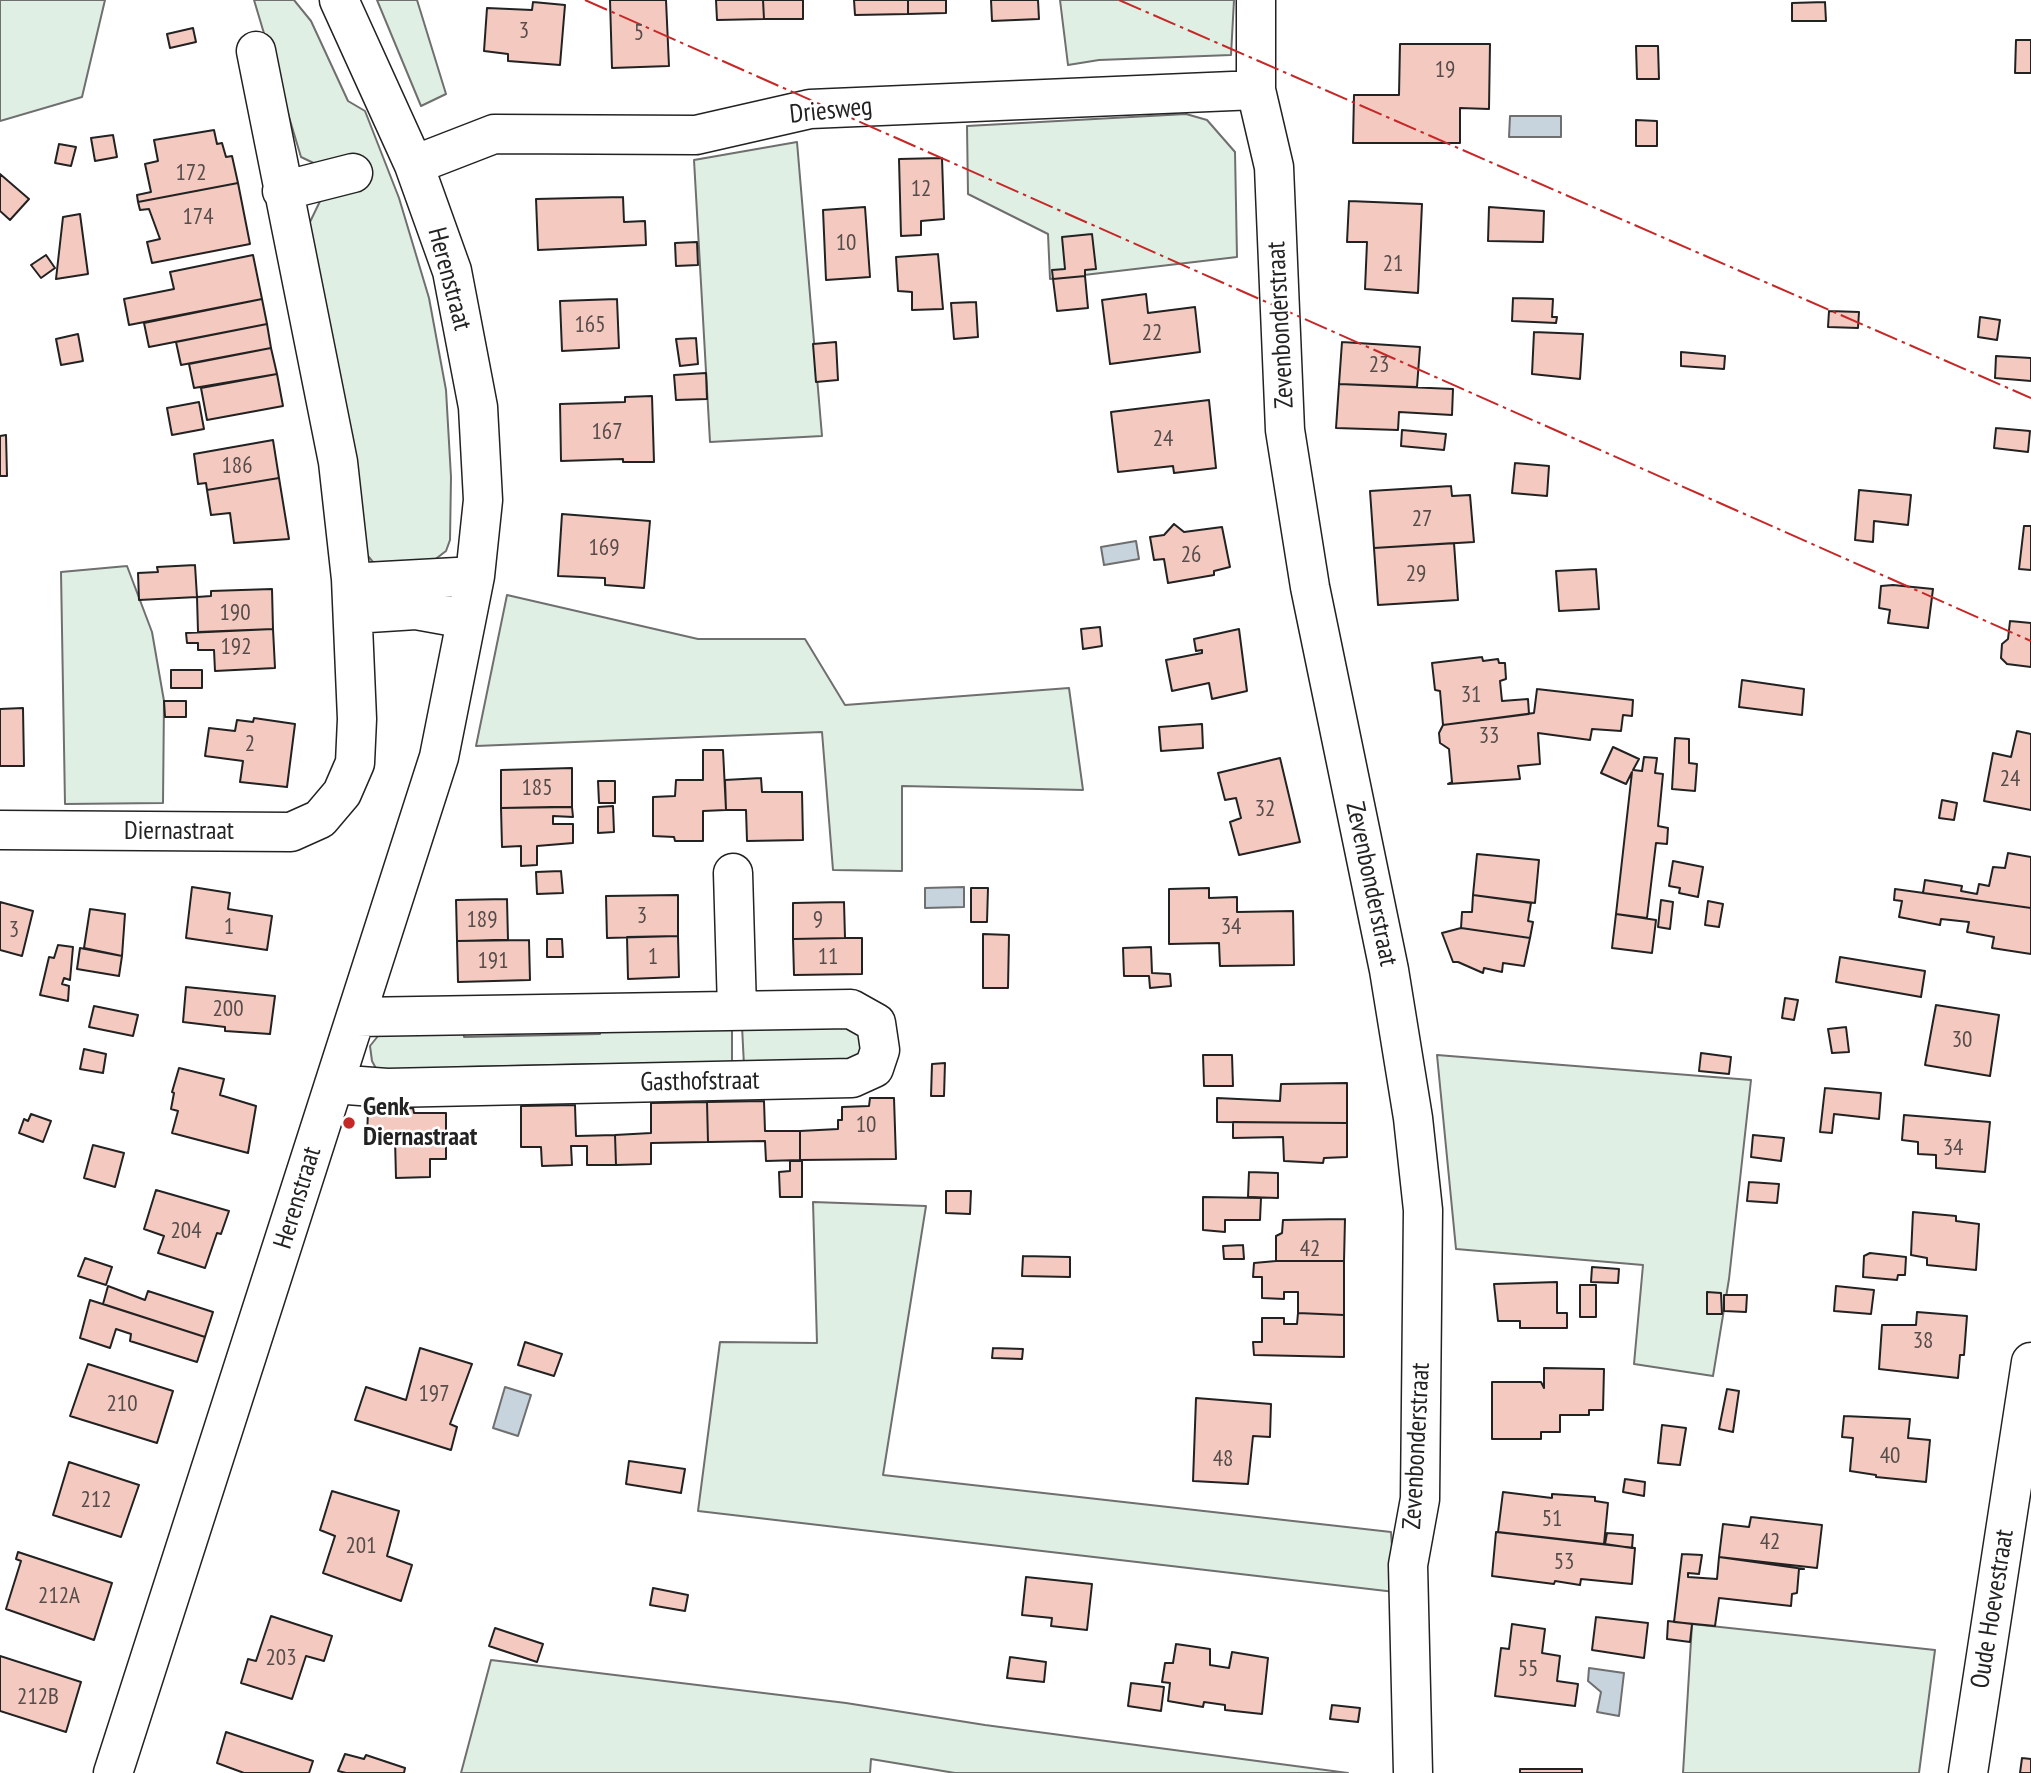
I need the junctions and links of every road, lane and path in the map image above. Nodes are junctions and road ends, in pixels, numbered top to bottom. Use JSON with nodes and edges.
{"nodes":[{"id":1,"x":339,"y":0,"type":"edge"},
{"id":2,"x":1256,"y":0,"type":"edge"},
{"id":3,"x":256,"y":51,"type":"dead end"},
{"id":4,"x":1256,"y":90,"type":"junction"},
{"id":5,"x":414,"y":165,"type":"junction"},
{"id":6,"x":353,"y":173,"type":"dead end"},
{"id":7,"x":282,"y":191,"type":"junction"},
{"id":8,"x":475,"y":576,"type":"junction"},
{"id":9,"x":352,"y":597,"type":"junction"},
{"id":10,"x":466,"y":619,"type":"junction"},
{"id":11,"x":0,"y":830,"type":"edge"},
{"id":12,"x":733,"y":873,"type":"dead end"},
{"id":13,"x":737,"y":1009,"type":"junction"},
{"id":14,"x":357,"y":1017,"type":"junction"},
{"id":15,"x":334,"y":1084,"type":"junction"},
{"id":16,"x":2031,"y":1362,"type":"edge"},
{"id":17,"x":113,"y":1773,"type":"edge"},
{"id":18,"x":1413,"y":1773,"type":"edge"},
{"id":19,"x":1968,"y":1773,"type":"edge"}],
"edges":[{"from":1,"to":5,"type":"street","name":"Herenstraat"},
{"from":2,"to":4,"type":"street","name":"Zevenbonderstraat"},
{"from":3,"to":7,"type":"street"},
{"from":4,"to":5,"type":"street","name":"Driesweg"},
{"from":4,"to":18,"type":"street","name":"Zevenbonderstraat"},
{"from":5,"to":8,"type":"street","name":"Herenstraat"},
{"from":6,"to":7,"type":"street"},
{"from":7,"to":9,"type":"street"},
{"from":8,"to":9,"type":"street"},
{"from":8,"to":10,"type":"street","name":"Herenstraat"},
{"from":9,"to":10,"type":"street"},
{"from":9,"to":11,"type":"street","name":"Diernastraat"},
{"from":10,"to":14,"type":"street","name":"Herenstraat"},
{"from":12,"to":13,"type":"street"},
{"from":13,"to":14,"type":"street","name":"Gasthofstraat"},
{"from":13,"to":15,"type":"street","name":"Gasthofstraat"},
{"from":14,"to":15,"type":"street","name":"Herenstraat"},
{"from":15,"to":17,"type":"street","name":"Herenstraat"},
{"from":16,"to":19,"type":"street","name":"Oude Hoevestraat"}]}
